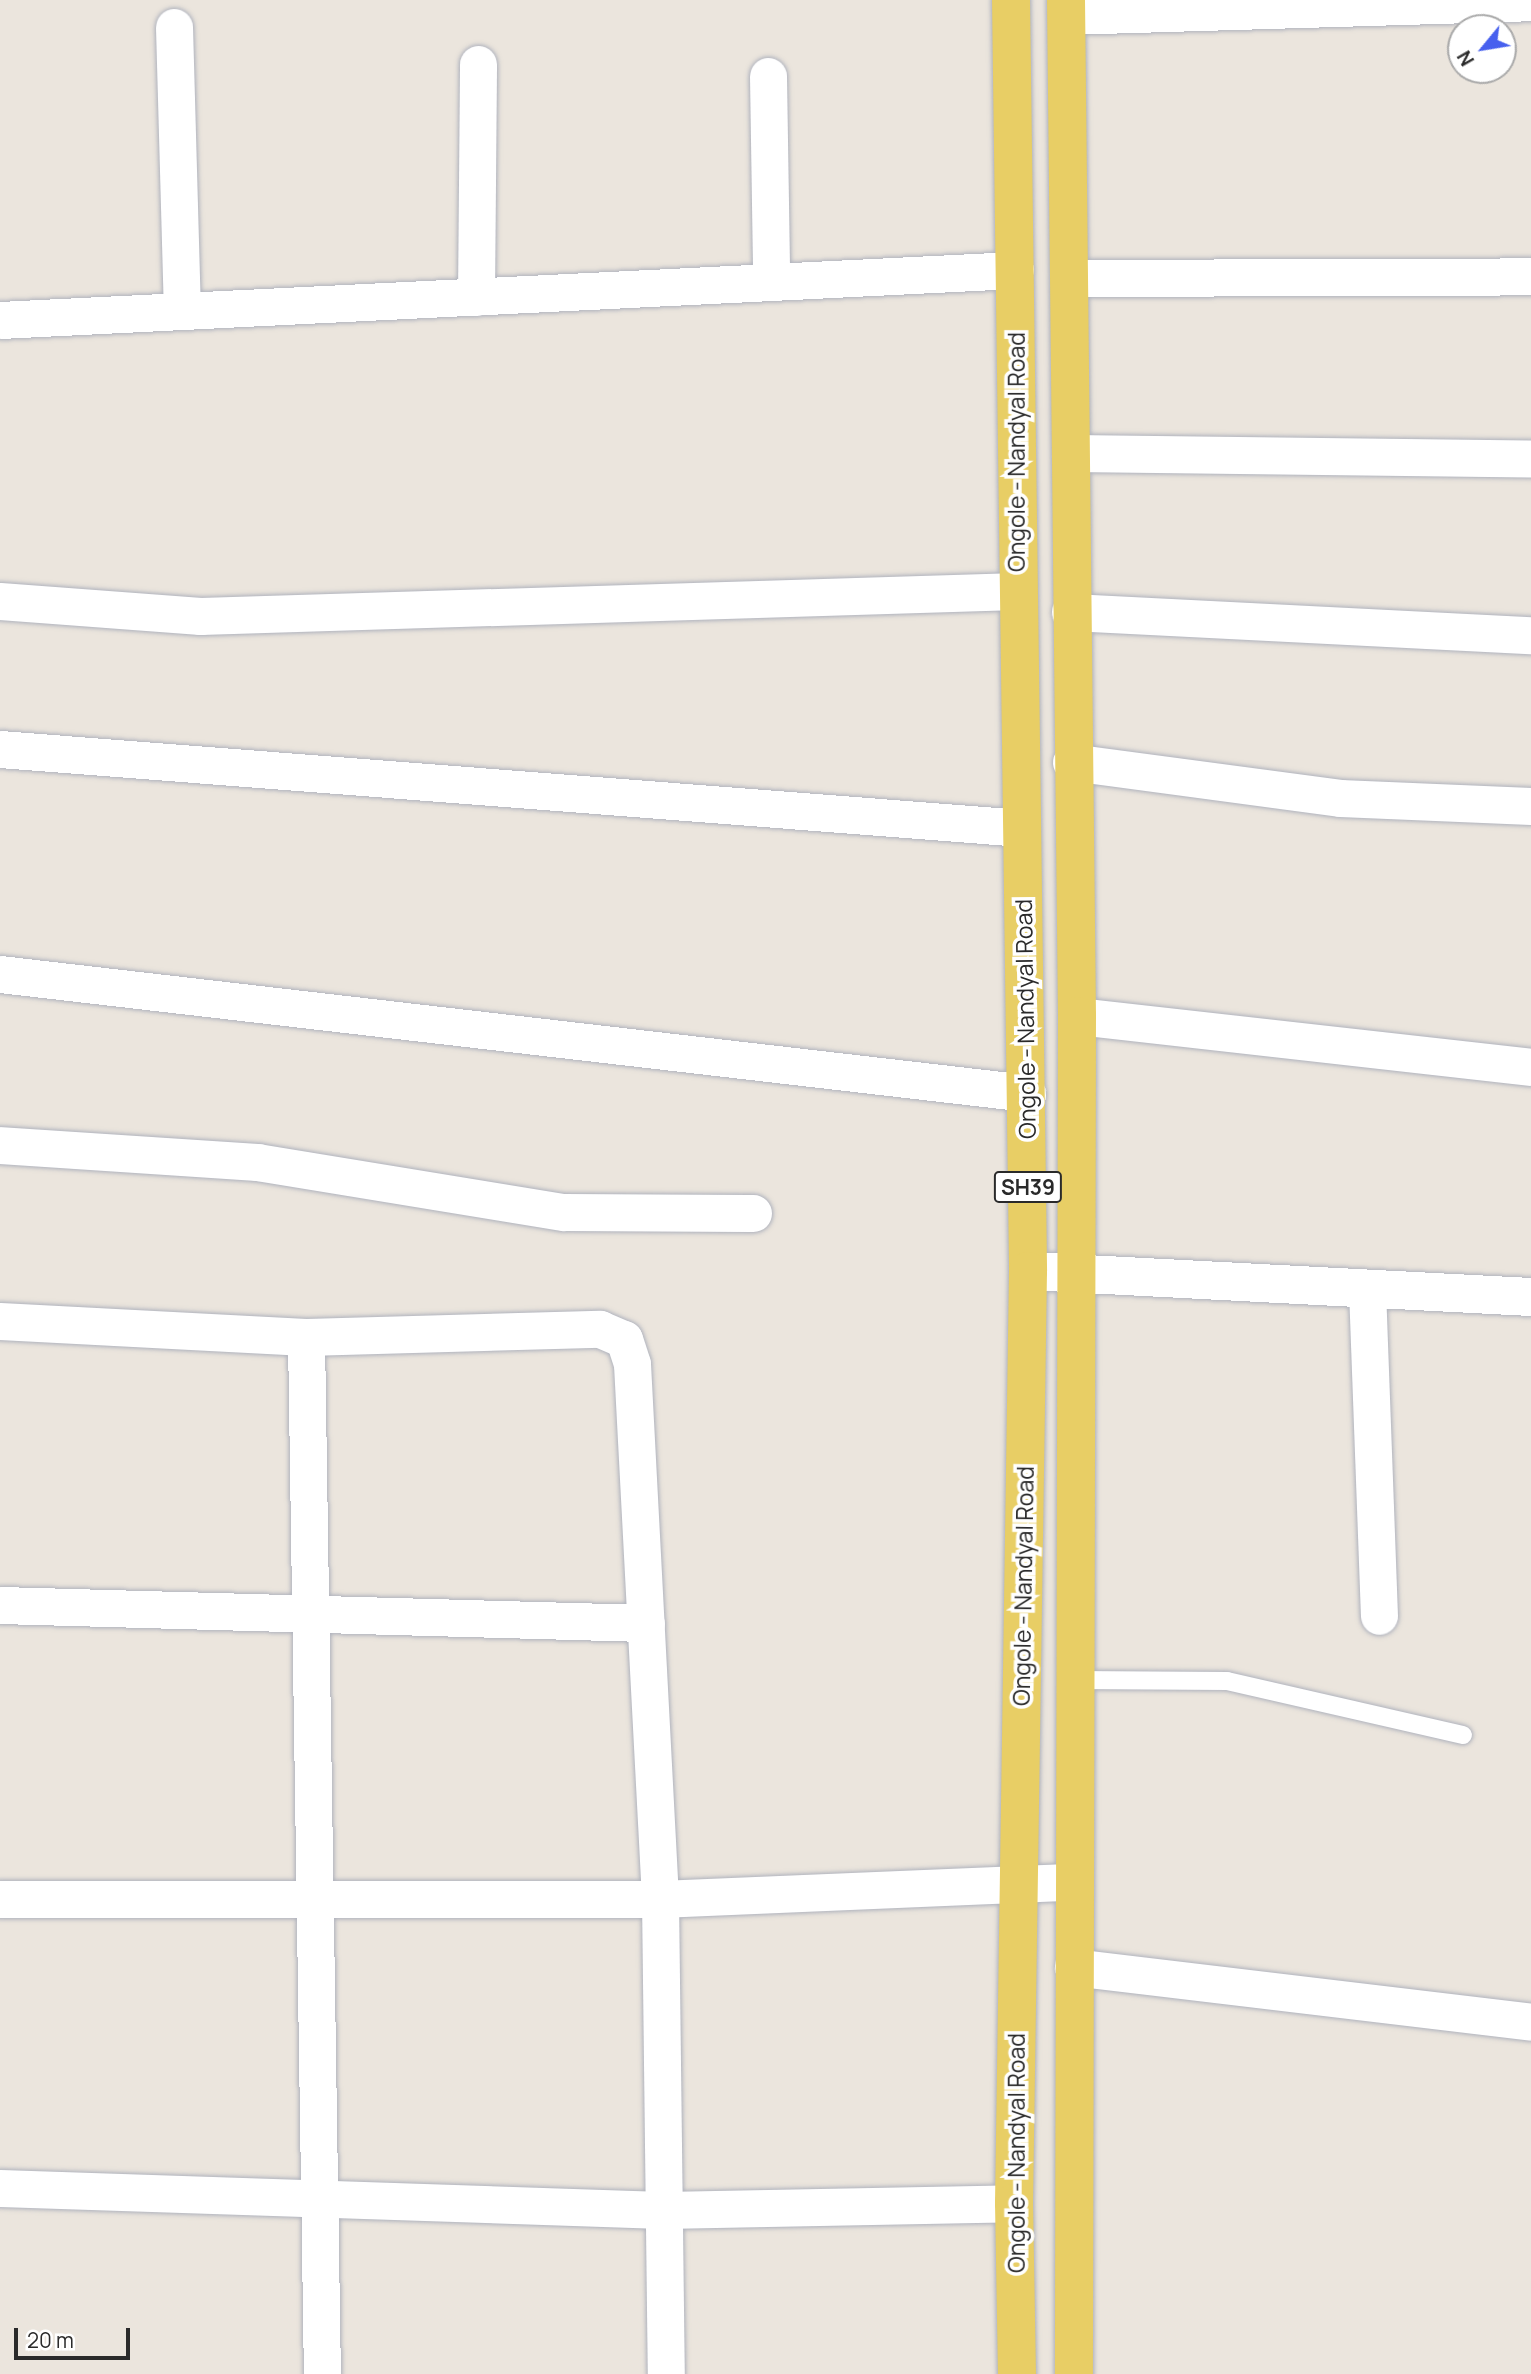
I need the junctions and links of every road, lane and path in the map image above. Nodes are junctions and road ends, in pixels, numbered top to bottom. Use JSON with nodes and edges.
{"nodes":[{"id":1,"x":1011,"y":0,"type":"edge"},
{"id":2,"x":1416,"y":2,"type":"edge"},
{"id":3,"x":1531,"y":2,"type":"edge"},
{"id":4,"x":1066,"y":8,"type":"edge"},
{"id":5,"x":174,"y":27,"type":"dead end"},
{"id":6,"x":478,"y":64,"type":"dead end"},
{"id":7,"x":768,"y":76,"type":"dead end"},
{"id":8,"x":1015,"y":219,"type":"junction"},
{"id":9,"x":1070,"y":219,"type":"junction"},
{"id":10,"x":1015,"y":270,"type":"junction"},
{"id":11,"x":1531,"y":276,"type":"edge"},
{"id":12,"x":771,"y":278,"type":"junction"},
{"id":13,"x":1071,"y":278,"type":"junction"},
{"id":14,"x":476,"y":297,"type":"junction"},
{"id":15,"x":182,"y":310,"type":"junction"},
{"id":16,"x":0,"y":320,"type":"edge"},
{"id":17,"x":1070,"y":453,"type":"junction"},
{"id":18,"x":1531,"y":459,"type":"edge"},
{"id":19,"x":1017,"y":591,"type":"junction"},
{"id":20,"x":0,"y":601,"type":"edge"},
{"id":21,"x":1070,"y":612,"type":"junction"},
{"id":22,"x":1531,"y":635,"type":"edge"},
{"id":23,"x":0,"y":749,"type":"edge"},
{"id":24,"x":1071,"y":762,"type":"junction"},
{"id":25,"x":1531,"y":806,"type":"edge"},
{"id":26,"x":1022,"y":828,"type":"junction"},
{"id":27,"x":0,"y":974,"type":"edge"},
{"id":28,"x":1076,"y":1016,"type":"junction"},
{"id":29,"x":1531,"y":1067,"type":"edge"},
{"id":30,"x":1027,"y":1093,"type":"junction"},
{"id":31,"x":0,"y":1145,"type":"edge"},
{"id":32,"x":753,"y":1213,"type":"dead end"},
{"id":33,"x":1028,"y":1271,"type":"junction"},
{"id":34,"x":1075,"y":1273,"type":"junction"},
{"id":35,"x":1367,"y":1289,"type":"junction"},
{"id":36,"x":1531,"y":1297,"type":"edge"},
{"id":37,"x":0,"y":1321,"type":"edge"},
{"id":38,"x":306,"y":1337,"type":"junction"},
{"id":39,"x":0,"y":1605,"type":"edge"},
{"id":40,"x":311,"y":1615,"type":"junction"},
{"id":41,"x":1380,"y":1616,"type":"dead end"},
{"id":42,"x":646,"y":1623,"type":"junction"},
{"id":43,"x":1074,"y":1680,"type":"junction"},
{"id":44,"x":1463,"y":1735,"type":"dead end"},
{"id":45,"x":1018,"y":1881,"type":"junction"},
{"id":46,"x":1074,"y":1882,"type":"junction"},
{"id":47,"x":0,"y":1899,"type":"edge"},
{"id":48,"x":315,"y":1899,"type":"junction"},
{"id":49,"x":660,"y":1899,"type":"junction"},
{"id":50,"x":1073,"y":1967,"type":"junction"},
{"id":51,"x":1531,"y":2022,"type":"edge"},
{"id":52,"x":0,"y":2188,"type":"edge"},
{"id":53,"x":318,"y":2200,"type":"junction"},
{"id":54,"x":1014,"y":2203,"type":"junction"},
{"id":55,"x":663,"y":2210,"type":"junction"},
{"id":56,"x":321,"y":2374,"type":"edge"},
{"id":57,"x":666,"y":2374,"type":"edge"},
{"id":58,"x":1017,"y":2374,"type":"edge"},
{"id":59,"x":1074,"y":2374,"type":"edge"}],
"edges":[{"from":1,"to":8,"type":"main road","name":"Ongole - Nandyal Road","number":"SH39"},
{"from":2,"to":3,"type":"street"},
{"from":2,"to":4,"type":"street"},
{"from":4,"to":9,"type":"main road","number":"SH39"},
{"from":5,"to":15,"type":"street"},
{"from":6,"to":14,"type":"street"},
{"from":7,"to":12,"type":"street"},
{"from":8,"to":9,"type":"main road"},
{"from":8,"to":10,"type":"main road","name":"Ongole - Nandyal Road","number":"SH39"},
{"from":9,"to":13,"type":"main road","number":"SH39"},
{"from":10,"to":12,"type":"street"},
{"from":10,"to":19,"type":"main road","name":"Ongole - Nandyal Road","number":"SH39"},
{"from":11,"to":13,"type":"street"},
{"from":12,"to":14,"type":"street"},
{"from":13,"to":17,"type":"main road","number":"SH39"},
{"from":14,"to":15,"type":"street"},
{"from":15,"to":16,"type":"street"},
{"from":17,"to":18,"type":"street"},
{"from":17,"to":21,"type":"main road","number":"SH39"},
{"from":19,"to":20,"type":"street"},
{"from":19,"to":26,"type":"main road","name":"Ongole - Nandyal Road","number":"SH39"},
{"from":21,"to":22,"type":"street"},
{"from":21,"to":24,"type":"main road","number":"SH39"},
{"from":23,"to":26,"type":"street"},
{"from":24,"to":25,"type":"street"},
{"from":24,"to":28,"type":"main road","number":"SH39"},
{"from":26,"to":30,"type":"main road","name":"Ongole - Nandyal Road","number":"SH39"},
{"from":27,"to":30,"type":"street"},
{"from":28,"to":29,"type":"street"},
{"from":28,"to":34,"type":"main road","number":"SH39"},
{"from":30,"to":33,"type":"main road","name":"Ongole - Nandyal Road","number":"SH39"},
{"from":31,"to":32,"type":"street"},
{"from":33,"to":34,"type":"street"},
{"from":33,"to":45,"type":"main road","name":"Ongole - Nandyal Road","number":"SH39"},
{"from":34,"to":35,"type":"street"},
{"from":34,"to":43,"type":"main road","number":"SH39"},
{"from":35,"to":36,"type":"street"},
{"from":35,"to":41,"type":"street"},
{"from":37,"to":38,"type":"street"},
{"from":38,"to":40,"type":"street"},
{"from":38,"to":42,"type":"street"},
{"from":39,"to":40,"type":"street"},
{"from":40,"to":42,"type":"street"},
{"from":40,"to":48,"type":"street"},
{"from":42,"to":49,"type":"street"},
{"from":43,"to":44,"type":"lane"},
{"from":43,"to":46,"type":"main road","number":"SH39"},
{"from":45,"to":46,"type":"street"},
{"from":45,"to":49,"type":"street"},
{"from":45,"to":54,"type":"main road","name":"Ongole - Nandyal Road","number":"SH39"},
{"from":46,"to":50,"type":"main road","number":"SH39"},
{"from":47,"to":48,"type":"street"},
{"from":48,"to":49,"type":"street"},
{"from":48,"to":53,"type":"street"},
{"from":49,"to":55,"type":"street"},
{"from":50,"to":51,"type":"street"},
{"from":50,"to":59,"type":"main road","number":"SH39"},
{"from":52,"to":53,"type":"street"},
{"from":53,"to":55,"type":"street"},
{"from":53,"to":56,"type":"street"},
{"from":54,"to":55,"type":"street"},
{"from":54,"to":58,"type":"main road","name":"Ongole - Nandyal Road","number":"SH39"},
{"from":55,"to":57,"type":"street"}]}
